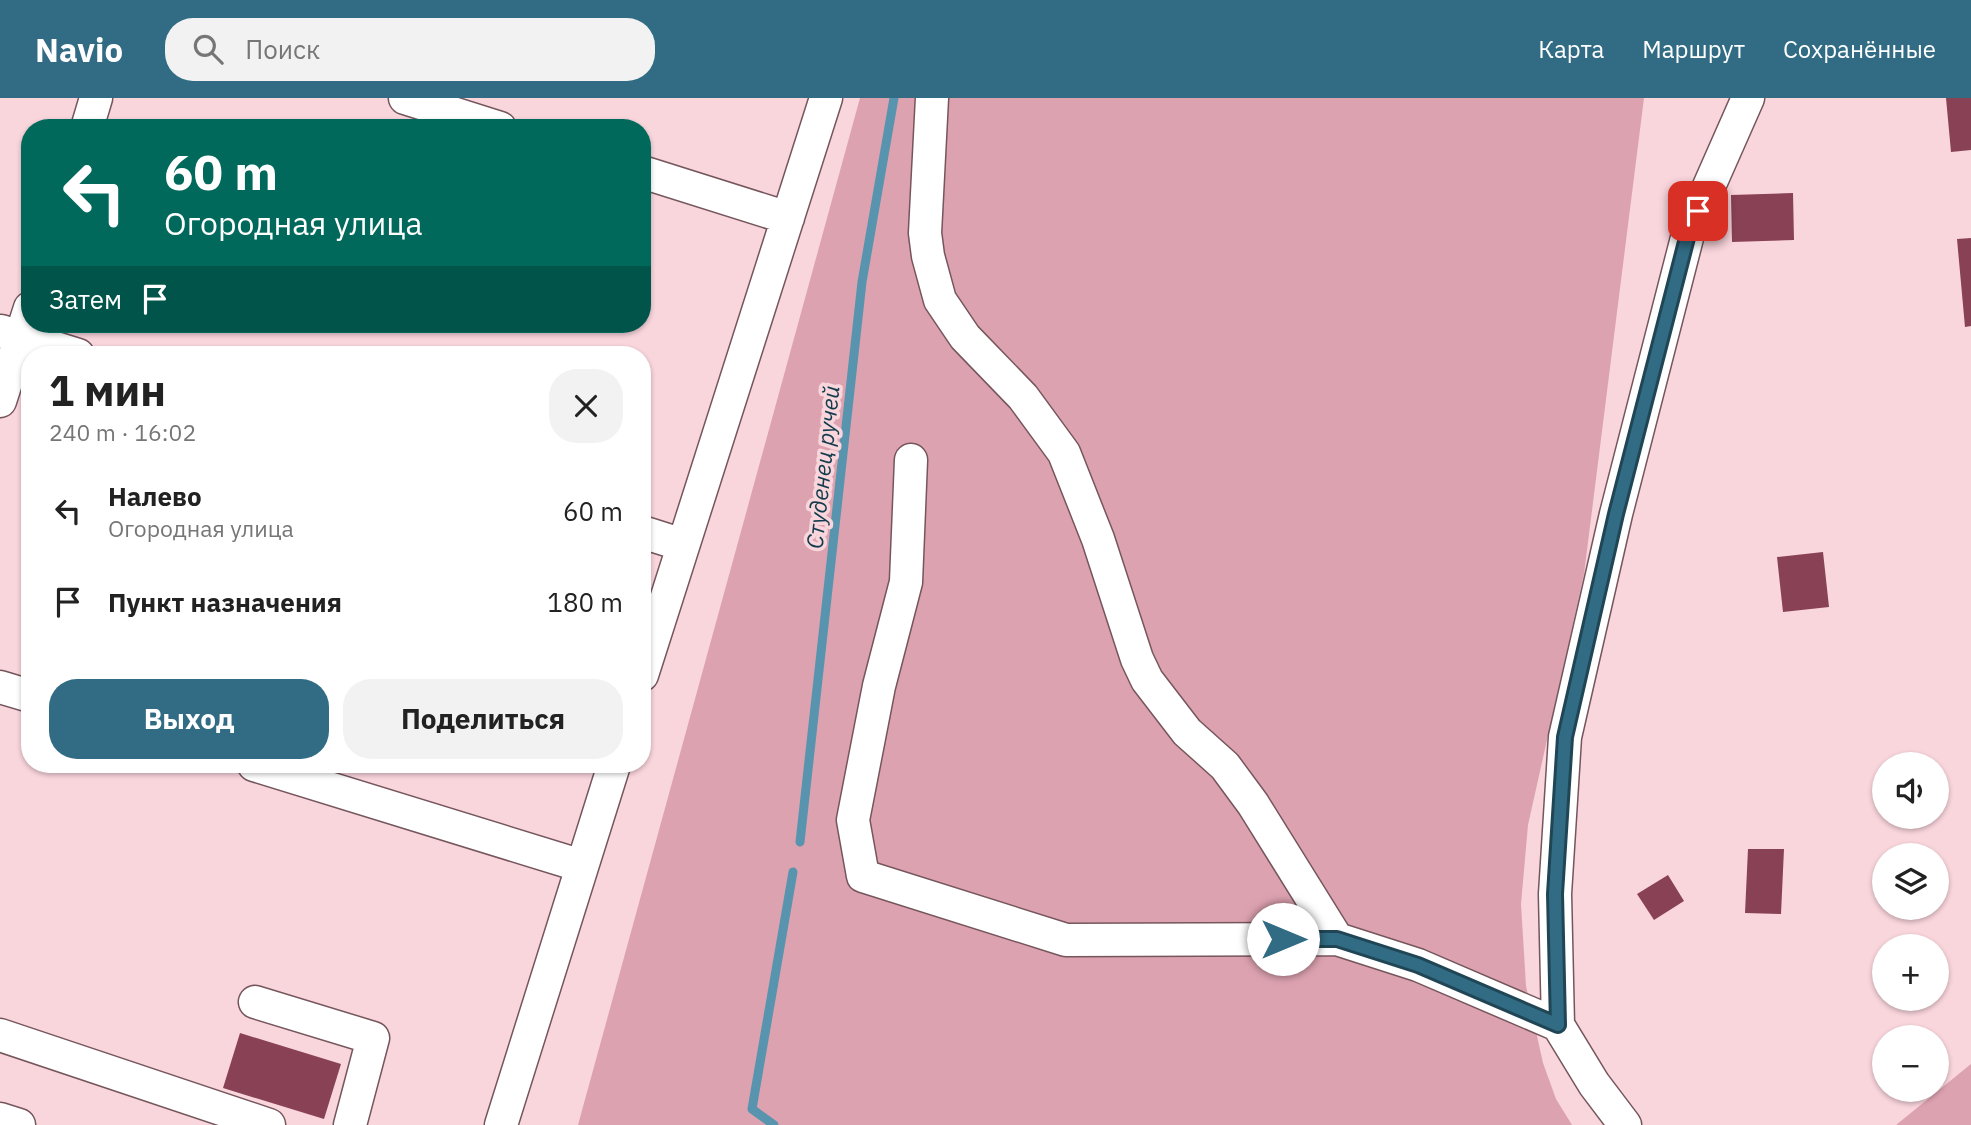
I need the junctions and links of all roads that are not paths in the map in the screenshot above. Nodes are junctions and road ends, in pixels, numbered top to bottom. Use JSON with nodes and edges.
{"nodes":[{"id":1,"x":96,"y":98,"type":"edge"},
{"id":2,"x":405,"y":98,"type":"edge"},
{"id":3,"x":827,"y":98,"type":"edge"},
{"id":4,"x":932,"y":98,"type":"edge"},
{"id":5,"x":1748,"y":98,"type":"edge"},
{"id":6,"x":90,"y":119,"type":"edge"},
{"id":7,"x":472,"y":119,"type":"edge"},
{"id":8,"x":651,"y":175,"type":"edge"},
{"id":9,"x":789,"y":218,"type":"junction"},
{"id":10,"x":17,"y":325,"type":"edge"},
{"id":11,"x":33,"y":333,"type":"edge"},
{"id":12,"x":60,"y":346,"type":"edge"},
{"id":13,"x":0,"y":401,"type":"edge"},
{"id":14,"x":911,"y":460,"type":"dead end"},
{"id":15,"x":651,"y":535,"type":"edge"},
{"id":16,"x":683,"y":545,"type":"junction"},
{"id":17,"x":651,"y":646,"type":"edge"},
{"id":18,"x":0,"y":687,"type":"edge"},
{"id":19,"x":21,"y":693,"type":"edge"},
{"id":20,"x":280,"y":773,"type":"edge"},
{"id":21,"x":611,"y":773,"type":"edge"},
{"id":22,"x":582,"y":866,"type":"junction"},
{"id":23,"x":1337,"y":939,"type":"junction"},
{"id":24,"x":255,"y":1002,"type":"dead end"},
{"id":25,"x":1558,"y":1025,"type":"junction"},
{"id":26,"x":0,"y":1035,"type":"edge"},
{"id":27,"x":0,"y":1119,"type":"edge"},
{"id":28,"x":19,"y":1125,"type":"edge"},
{"id":29,"x":269,"y":1125,"type":"edge"},
{"id":30,"x":350,"y":1125,"type":"edge"},
{"id":31,"x":501,"y":1125,"type":"edge"},
{"id":32,"x":1625,"y":1125,"type":"edge"}],
"edges":[{"from":1,"to":6,"type":"street"},
{"from":2,"to":7,"type":"street"},
{"from":3,"to":9,"type":"street"},
{"from":4,"to":23,"type":"street"},
{"from":5,"to":25,"type":"street"},
{"from":8,"to":9,"type":"street"},
{"from":9,"to":16,"type":"street"},
{"from":10,"to":13,"type":"street"},
{"from":11,"to":12,"type":"street"},
{"from":14,"to":23,"type":"street"},
{"from":15,"to":16,"type":"street"},
{"from":16,"to":17,"type":"street"},
{"from":18,"to":19,"type":"street"},
{"from":20,"to":22,"type":"street"},
{"from":21,"to":22,"type":"street"},
{"from":22,"to":31,"type":"street"},
{"from":23,"to":25,"type":"street"},
{"from":24,"to":30,"type":"street"},
{"from":25,"to":32,"type":"street"},
{"from":26,"to":29,"type":"street"},
{"from":27,"to":28,"type":"street"}]}
